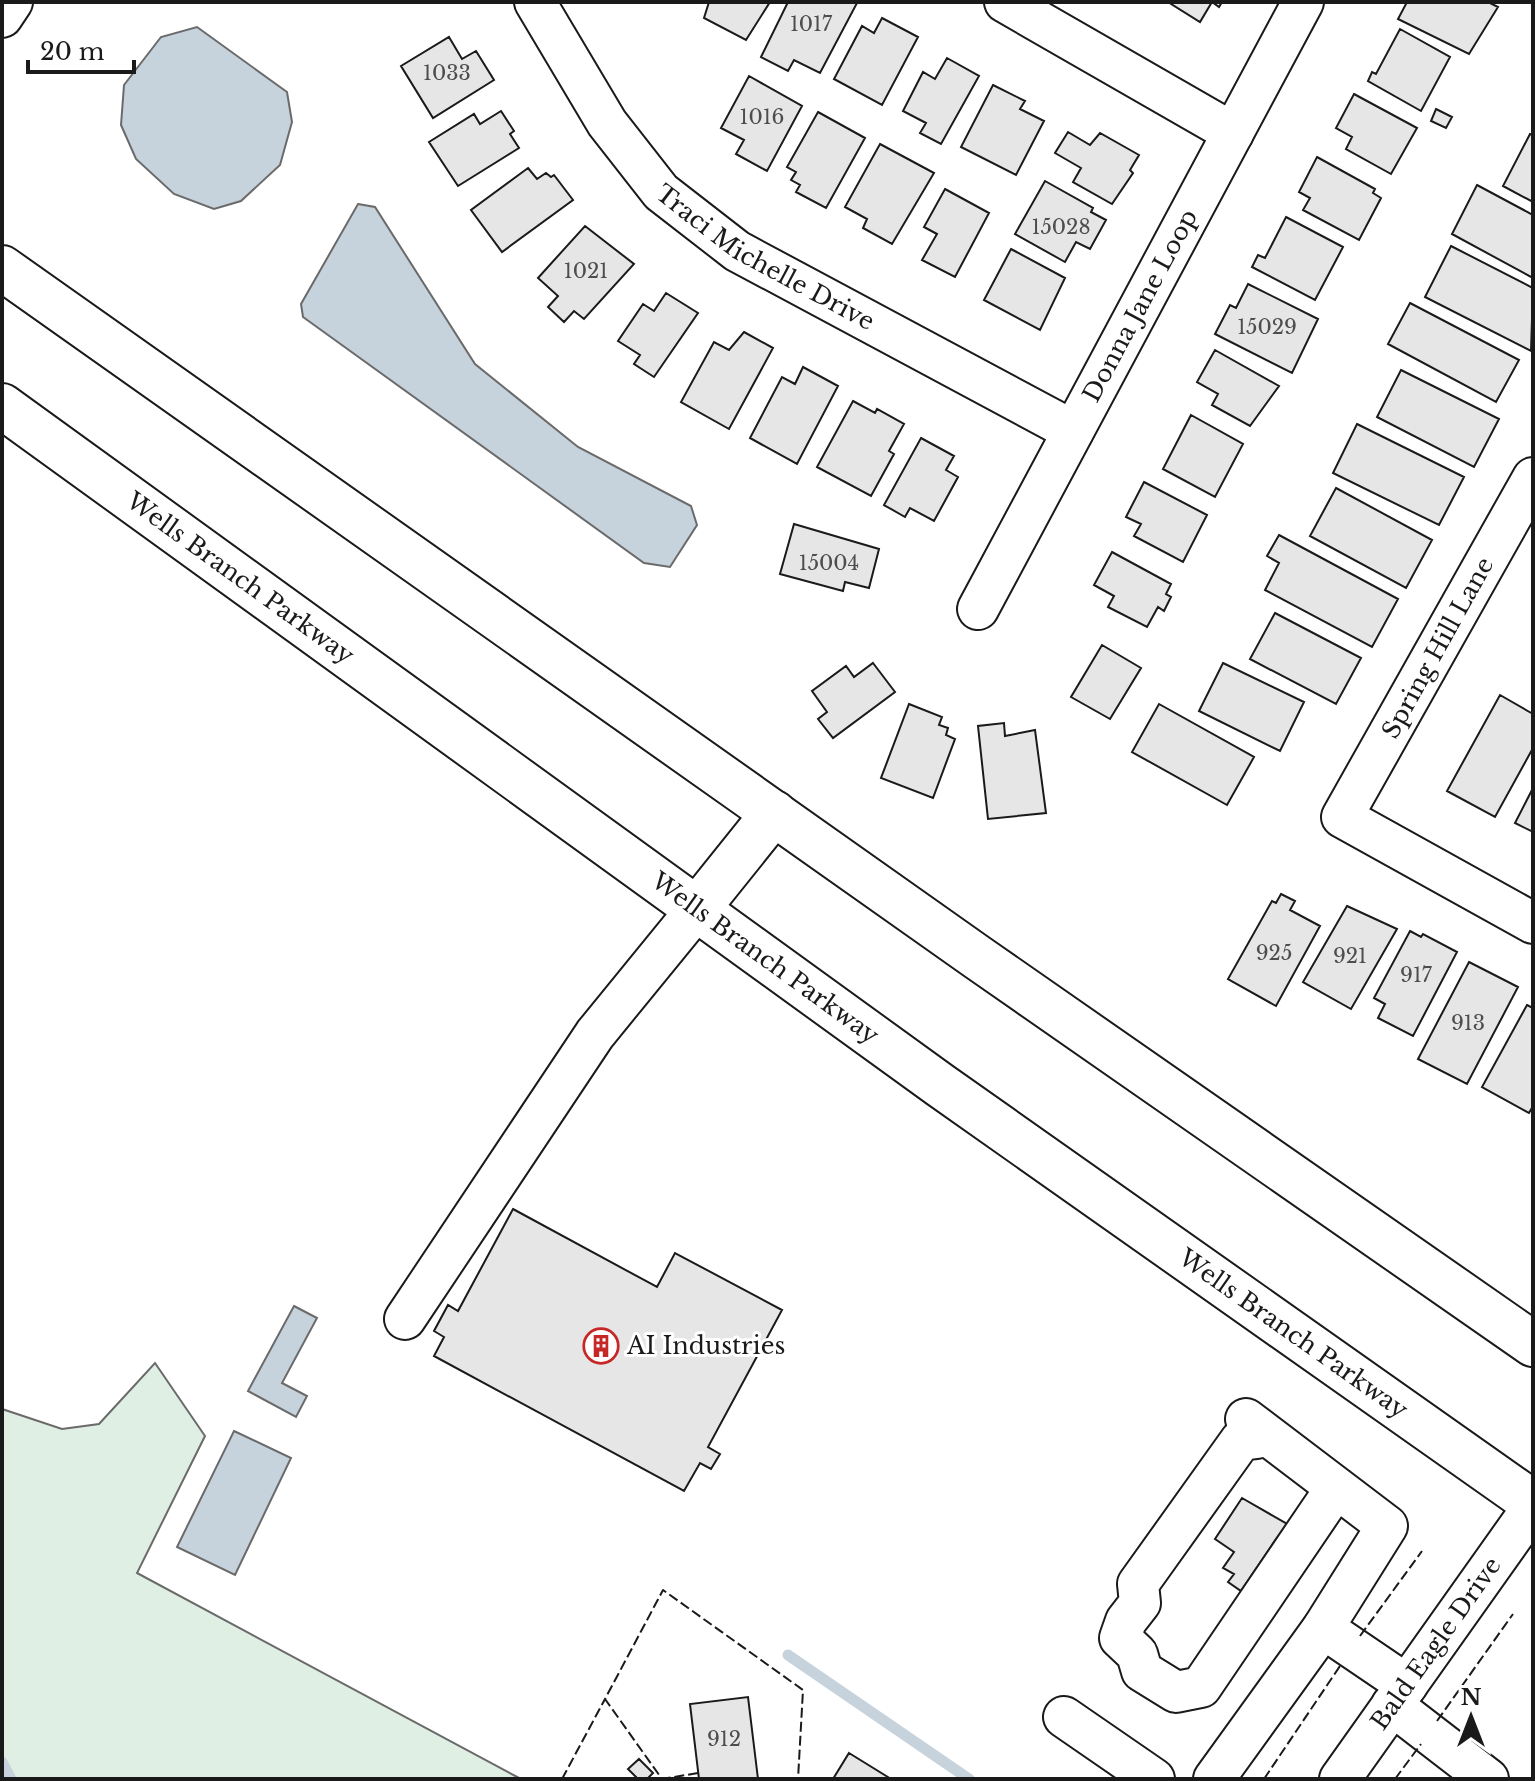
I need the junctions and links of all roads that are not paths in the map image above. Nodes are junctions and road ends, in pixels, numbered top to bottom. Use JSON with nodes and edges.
{"nodes":[{"id":1,"x":12,"y":2,"type":"edge"},
{"id":2,"x":535,"y":2,"type":"edge"},
{"id":3,"x":1005,"y":2,"type":"edge"},
{"id":4,"x":1303,"y":2,"type":"edge"},
{"id":5,"x":2,"y":17,"type":"edge"},
{"id":6,"x":1233,"y":133,"type":"junction"},
{"id":7,"x":2,"y":268,"type":"edge"},
{"id":8,"x":2,"y":406,"type":"edge"},
{"id":9,"x":1073,"y":431,"type":"junction"},
{"id":10,"x":1533,"y":478,"type":"edge"},
{"id":11,"x":978,"y":609,"type":"dead end"},
{"id":12,"x":774,"y":813,"type":"junction"},
{"id":13,"x":697,"y":909,"type":"junction"},
{"id":14,"x":1533,"y":923,"type":"edge"},
{"id":15,"x":405,"y":1319,"type":"dead end"},
{"id":16,"x":1533,"y":1344,"type":"edge"},
{"id":17,"x":1336,"y":1488,"type":"junction"},
{"id":18,"x":1533,"y":1505,"type":"edge"},
{"id":19,"x":1323,"y":1628,"type":"junction"},
{"id":20,"x":1399,"y":1695,"type":"junction"},
{"id":21,"x":1064,"y":1717,"type":"dead end"},
{"id":22,"x":1154,"y":1779,"type":"edge"},
{"id":23,"x":1214,"y":1779,"type":"edge"},
{"id":24,"x":1340,"y":1779,"type":"edge"},
{"id":25,"x":1488,"y":1779,"type":"edge"}],
"edges":[{"from":1,"to":5,"type":"street"},
{"from":2,"to":9,"type":"street","name":"Traci Michelle Drive"},
{"from":3,"to":6,"type":"street"},
{"from":4,"to":6,"type":"street","name":"Donna Jane Loop"},
{"from":6,"to":9,"type":"street","name":"Donna Jane Loop"},
{"from":7,"to":12,"type":"main road"},
{"from":8,"to":13,"type":"main road","name":"Wells Branch Parkway"},
{"from":9,"to":11,"type":"street","name":"Donna Jane Loop"},
{"from":10,"to":14,"type":"street","name":"Spring Hill Lane"},
{"from":12,"to":13,"type":"main road"},
{"from":12,"to":16,"type":"main road"},
{"from":13,"to":15,"type":"street"},
{"from":13,"to":18,"type":"main road","name":"Wells Branch Parkway"},
{"from":17,"to":17,"type":"street"},
{"from":17,"to":19,"type":"street"},
{"from":18,"to":20,"type":"street","name":"Bald Eagle Drive"},
{"from":19,"to":20,"type":"street"},
{"from":19,"to":23,"type":"street"},
{"from":20,"to":24,"type":"street","name":"Bald Eagle Drive"},
{"from":20,"to":25,"type":"street"},
{"from":21,"to":22,"type":"street"}]}
